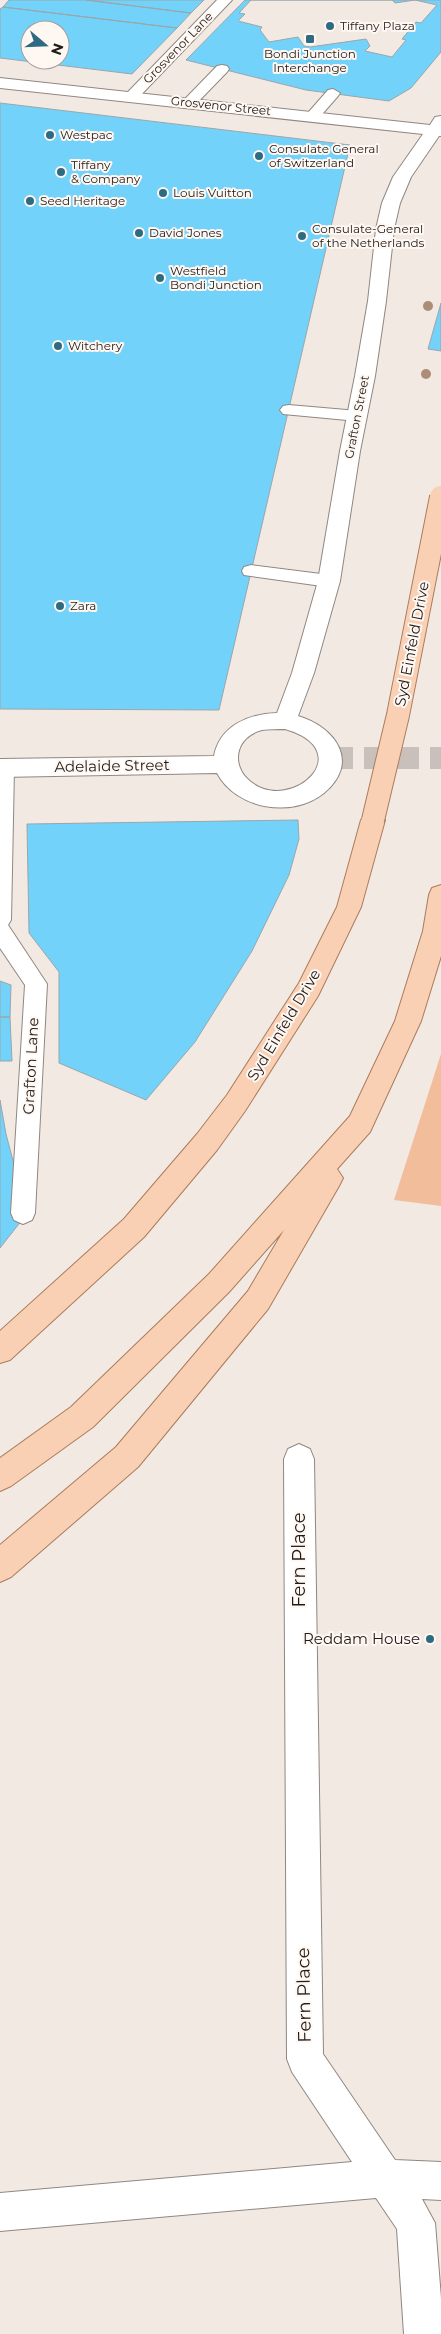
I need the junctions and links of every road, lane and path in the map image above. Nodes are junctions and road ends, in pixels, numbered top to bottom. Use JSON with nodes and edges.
{"nodes":[{"id":1,"x":225,"y":0,"type":"edge"},
{"id":2,"x":222,"y":69,"type":"dead end"},
{"id":3,"x":0,"y":83,"type":"edge"},
{"id":4,"x":332,"y":93,"type":"dead end"},
{"id":5,"x":132,"y":96,"type":"junction"},
{"id":6,"x":189,"y":103,"type":"junction"},
{"id":7,"x":312,"y":117,"type":"junction"},
{"id":8,"x":439,"y":128,"type":"edge"},
{"id":9,"x":288,"y":410,"type":"dead end"},
{"id":10,"x":358,"y":416,"type":"junction"},
{"id":11,"x":441,"y":497,"type":"edge"},
{"id":12,"x":251,"y":571,"type":"dead end"},
{"id":13,"x":329,"y":581,"type":"junction"},
{"id":14,"x":284,"y":721,"type":"junction"},
{"id":15,"x":225,"y":764,"type":"junction"},
{"id":16,"x":2,"y":768,"type":"edge"},
{"id":17,"x":441,"y":894,"type":"edge"},
{"id":18,"x":0,"y":920,"type":"edge"},
{"id":19,"x":0,"y":930,"type":"edge"},
{"id":20,"x":360,"y":1124,"type":"junction"},
{"id":21,"x":23,"y":1213,"type":"dead end"},
{"id":22,"x":0,"y":1350,"type":"edge"},
{"id":23,"x":298,"y":1459,"type":"dead end"},
{"id":24,"x":0,"y":1476,"type":"edge"},
{"id":25,"x":0,"y":1566,"type":"edge"},
{"id":26,"x":387,"y":2178,"type":"junction"},
{"id":27,"x":441,"y":2180,"type":"edge"},
{"id":28,"x":0,"y":2212,"type":"edge"},
{"id":29,"x":424,"y":2334,"type":"edge"}],
"edges":[{"from":1,"to":5,"type":"lane","name":"Grosvenor Lane"},
{"from":2,"to":6,"type":"lane"},
{"from":3,"to":5,"type":"street","name":"Grosvenor Street"},
{"from":4,"to":7,"type":"lane"},
{"from":5,"to":6,"type":"street","name":"Grosvenor Street"},
{"from":6,"to":7,"type":"street","name":"Grosvenor Street"},
{"from":7,"to":8,"type":"street","name":"Grosvenor Street"},
{"from":8,"to":10,"type":"street","name":"Grafton Street"},
{"from":9,"to":10,"type":"lane"},
{"from":10,"to":13,"type":"street","name":"Grafton Street"},
{"from":11,"to":22,"type":"main road","name":"Syd Einfeld Drive","bridge":true},
{"from":12,"to":13,"type":"lane"},
{"from":13,"to":14,"type":"street","name":"Grafton Street"},
{"from":14,"to":15,"type":"street"},
{"from":14,"to":15,"type":"street"},
{"from":15,"to":16,"type":"street","name":"Adelaide Street"},
{"from":16,"to":18,"type":"lane"},
{"from":17,"to":20,"type":"main road"},
{"from":19,"to":21,"type":"lane","name":"Grafton Lane"},
{"from":20,"to":24,"type":"main road"},
{"from":20,"to":25,"type":"main road"},
{"from":23,"to":26,"type":"street","name":"Fern Place"},
{"from":26,"to":27,"type":"street"},
{"from":26,"to":28,"type":"street"},
{"from":26,"to":29,"type":"street","name":"Fern Place"}]}
